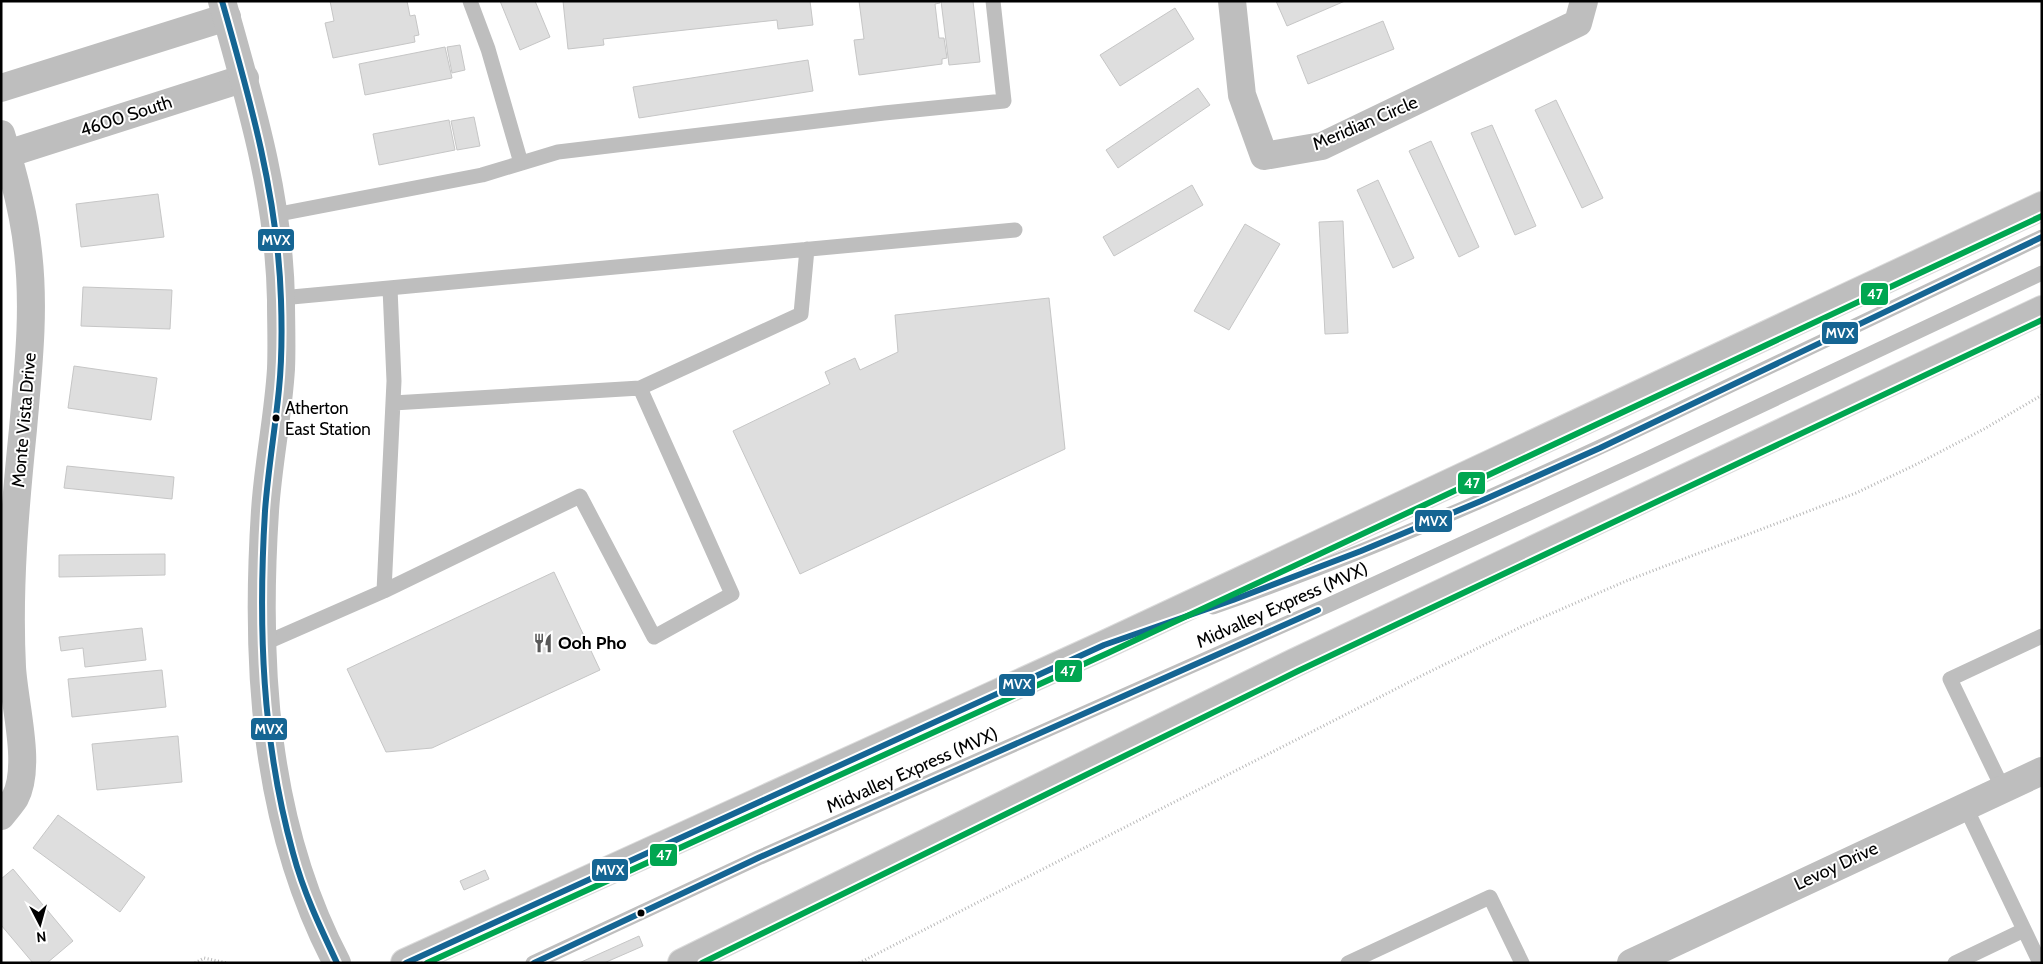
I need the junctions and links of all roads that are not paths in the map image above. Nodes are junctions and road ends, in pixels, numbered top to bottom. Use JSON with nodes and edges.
{"nodes":[{"id":1,"x":470,"y":1,"type":"edge"},
{"id":2,"x":993,"y":1,"type":"edge"},
{"id":3,"x":1232,"y":1,"type":"edge"},
{"id":4,"x":225,"y":9,"type":"edge"},
{"id":5,"x":1581,"y":12,"type":"edge"},
{"id":6,"x":245,"y":78,"type":"junction"},
{"id":7,"x":1,"y":88,"type":"edge"},
{"id":8,"x":4,"y":144,"type":"edge"},
{"id":9,"x":521,"y":163,"type":"junction"},
{"id":10,"x":2042,"y":206,"type":"edge"},
{"id":11,"x":274,"y":215,"type":"junction"},
{"id":12,"x":1015,"y":230,"type":"dead end"},
{"id":13,"x":2042,"y":237,"type":"edge"},
{"id":14,"x":807,"y":249,"type":"junction"},
{"id":15,"x":2042,"y":273,"type":"edge"},
{"id":16,"x":390,"y":288,"type":"junction"},
{"id":17,"x":281,"y":298,"type":"junction"},
{"id":18,"x":2042,"y":310,"type":"edge"},
{"id":19,"x":640,"y":388,"type":"junction"},
{"id":20,"x":393,"y":402,"type":"junction"},
{"id":21,"x":12,"y":440,"type":"edge"},
{"id":22,"x":384,"y":591,"type":"junction"},
{"id":23,"x":2042,"y":636,"type":"edge"},
{"id":24,"x":263,"y":644,"type":"junction"},
{"id":25,"x":1104,"y":645,"type":"junction"},
{"id":26,"x":2042,"y":771,"type":"edge"},
{"id":27,"x":2003,"y":789,"type":"junction"},
{"id":28,"x":1965,"y":806,"type":"junction"},
{"id":29,"x":8,"y":807,"type":"edge"},
{"id":30,"x":2024,"y":930,"type":"junction"},
{"id":31,"x":337,"y":963,"type":"edge"},
{"id":32,"x":405,"y":963,"type":"edge"},
{"id":33,"x":533,"y":963,"type":"edge"},
{"id":34,"x":682,"y":963,"type":"edge"},
{"id":35,"x":1348,"y":963,"type":"edge"},
{"id":36,"x":1522,"y":963,"type":"edge"},
{"id":37,"x":1631,"y":963,"type":"edge"},
{"id":38,"x":1955,"y":963,"type":"edge"},
{"id":39,"x":2040,"y":963,"type":"edge"}],
"edges":[{"from":1,"to":9,"type":"lane"},
{"from":2,"to":9,"type":"lane"},
{"from":3,"to":5,"type":"main road","name":"Meridian Circle"},
{"from":4,"to":6,"type":"main road"},
{"from":4,"to":7,"type":"main road"},
{"from":6,"to":8,"type":"main road","name":"4600 South"},
{"from":6,"to":11,"type":"main road"},
{"from":8,"to":21,"type":"main road","name":"Monte Vista Drive"},
{"from":9,"to":11,"type":"lane"},
{"from":10,"to":25,"type":"main road"},
{"from":11,"to":17,"type":"main road"},
{"from":12,"to":14,"type":"lane"},
{"from":13,"to":25,"type":"lane","name":"Midvalley Express (MVX)"},
{"from":14,"to":16,"type":"lane"},
{"from":14,"to":19,"type":"lane"},
{"from":15,"to":33,"type":"lane","name":"Midvalley Express (MVX)"},
{"from":16,"to":17,"type":"lane"},
{"from":16,"to":20,"type":"lane"},
{"from":17,"to":24,"type":"main road"},
{"from":18,"to":34,"type":"main road"},
{"from":19,"to":20,"type":"lane"},
{"from":19,"to":22,"type":"lane"},
{"from":20,"to":22,"type":"lane"},
{"from":21,"to":29,"type":"main road","name":"Monte Vista Drive"},
{"from":22,"to":24,"type":"lane"},
{"from":23,"to":27,"type":"lane"},
{"from":24,"to":31,"type":"main road"},
{"from":25,"to":32,"type":"main road"},
{"from":26,"to":27,"type":"main road","name":"Levoy Drive"},
{"from":27,"to":28,"type":"main road","name":"Levoy Drive"},
{"from":28,"to":30,"type":"lane"},
{"from":28,"to":37,"type":"main road","name":"Levoy Drive"},
{"from":30,"to":38,"type":"lane"},
{"from":30,"to":39,"type":"lane"},
{"from":35,"to":36,"type":"lane"}]}
